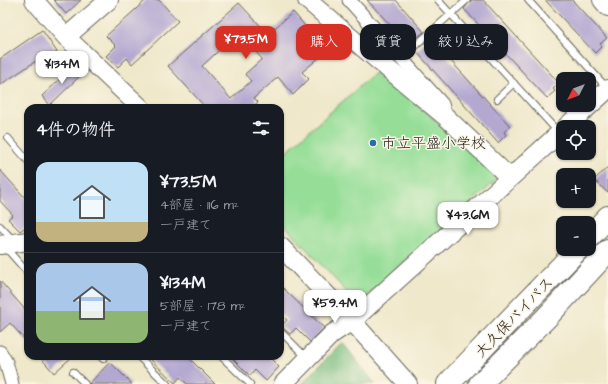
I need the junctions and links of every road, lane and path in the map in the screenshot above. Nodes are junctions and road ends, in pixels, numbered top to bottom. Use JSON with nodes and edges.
{"nodes":[{"id":1,"x":34,"y":0,"type":"edge"},
{"id":2,"x":109,"y":0,"type":"edge"},
{"id":3,"x":308,"y":0,"type":"edge"},
{"id":4,"x":350,"y":0,"type":"edge"},
{"id":5,"x":438,"y":0,"type":"edge"},
{"id":6,"x":467,"y":0,"type":"edge"},
{"id":7,"x":528,"y":0,"type":"edge"},
{"id":8,"x":602,"y":0,"type":"edge"},
{"id":9,"x":608,"y":7,"type":"edge"},
{"id":10,"x":451,"y":14,"type":"junction"},
{"id":11,"x":371,"y":24,"type":"edge"},
{"id":12,"x":460,"y":24,"type":"edge"},
{"id":13,"x":66,"y":37,"type":"junction"},
{"id":14,"x":416,"y":45,"type":"edge"},
{"id":15,"x":403,"y":60,"type":"edge"},
{"id":16,"x":493,"y":60,"type":"edge"},
{"id":17,"x":514,"y":83,"type":"junction"},
{"id":18,"x":608,"y":89,"type":"edge"},
{"id":19,"x":497,"y":99,"type":"dead end"},
{"id":20,"x":137,"y":104,"type":"edge"},
{"id":21,"x":446,"y":117,"type":"junction"},
{"id":22,"x":574,"y":120,"type":"edge"},
{"id":23,"x":556,"y":123,"type":"edge"},
{"id":24,"x":556,"y":136,"type":"edge"},
{"id":25,"x":8,"y":138,"type":"dead end"},
{"id":26,"x":24,"y":156,"type":"edge"},
{"id":27,"x":510,"y":178,"type":"junction"},
{"id":28,"x":608,"y":217,"type":"edge"},
{"id":29,"x":0,"y":226,"type":"edge"},
{"id":30,"x":596,"y":230,"type":"edge"},
{"id":31,"x":12,"y":243,"type":"edge"},
{"id":32,"x":284,"y":250,"type":"edge"},
{"id":33,"x":608,"y":251,"type":"edge"},
{"id":34,"x":571,"y":256,"type":"edge"},
{"id":35,"x":24,"y":266,"type":"edge"},
{"id":36,"x":352,"y":321,"type":"junction"},
{"id":37,"x":284,"y":335,"type":"edge"},
{"id":38,"x":0,"y":352,"type":"edge"},
{"id":39,"x":307,"y":358,"type":"junction"},
{"id":40,"x":142,"y":360,"type":"edge"},
{"id":41,"x":225,"y":360,"type":"edge"},
{"id":42,"x":73,"y":372,"type":"dead end"},
{"id":43,"x":12,"y":384,"type":"edge"},
{"id":44,"x":85,"y":384,"type":"edge"},
{"id":45,"x":167,"y":384,"type":"edge"},
{"id":46,"x":250,"y":384,"type":"edge"},
{"id":47,"x":283,"y":384,"type":"edge"},
{"id":48,"x":408,"y":384,"type":"edge"},
{"id":49,"x":448,"y":384,"type":"edge"},
{"id":50,"x":480,"y":384,"type":"edge"}],
"edges":[{"from":1,"to":13,"type":"street"},
{"from":2,"to":13,"type":"street"},
{"from":3,"to":21,"type":"street"},
{"from":4,"to":11,"type":"street"},
{"from":5,"to":10,"type":"lane"},
{"from":6,"to":10,"type":"lane"},
{"from":7,"to":18,"type":"lane"},
{"from":8,"to":9,"type":"street"},
{"from":10,"to":12,"type":"lane"},
{"from":10,"to":14,"type":"lane"},
{"from":13,"to":20,"type":"street"},
{"from":15,"to":21,"type":"street"},
{"from":16,"to":17,"type":"lane"},
{"from":17,"to":19,"type":"lane"},
{"from":17,"to":23,"type":"lane"},
{"from":18,"to":22,"type":"street"},
{"from":21,"to":27,"type":"street"},
{"from":24,"to":27,"type":"street"},
{"from":25,"to":26,"type":"lane"},
{"from":27,"to":36,"type":"street"},
{"from":28,"to":30,"type":"highway"},
{"from":29,"to":31,"type":"lane"},
{"from":31,"to":35,"type":"lane"},
{"from":32,"to":36,"type":"street"},
{"from":33,"to":50,"type":"highway","name":"大久保バイパス"},
{"from":34,"to":49,"type":"highway","name":"大久保バイパス"},
{"from":36,"to":39,"type":"street"},
{"from":36,"to":48,"type":"street"},
{"from":37,"to":39,"type":"lane"},
{"from":38,"to":43,"type":"street"},
{"from":39,"to":47,"type":"street"},
{"from":40,"to":45,"type":"lane"},
{"from":41,"to":46,"type":"lane"},
{"from":42,"to":44,"type":"lane"}]}
